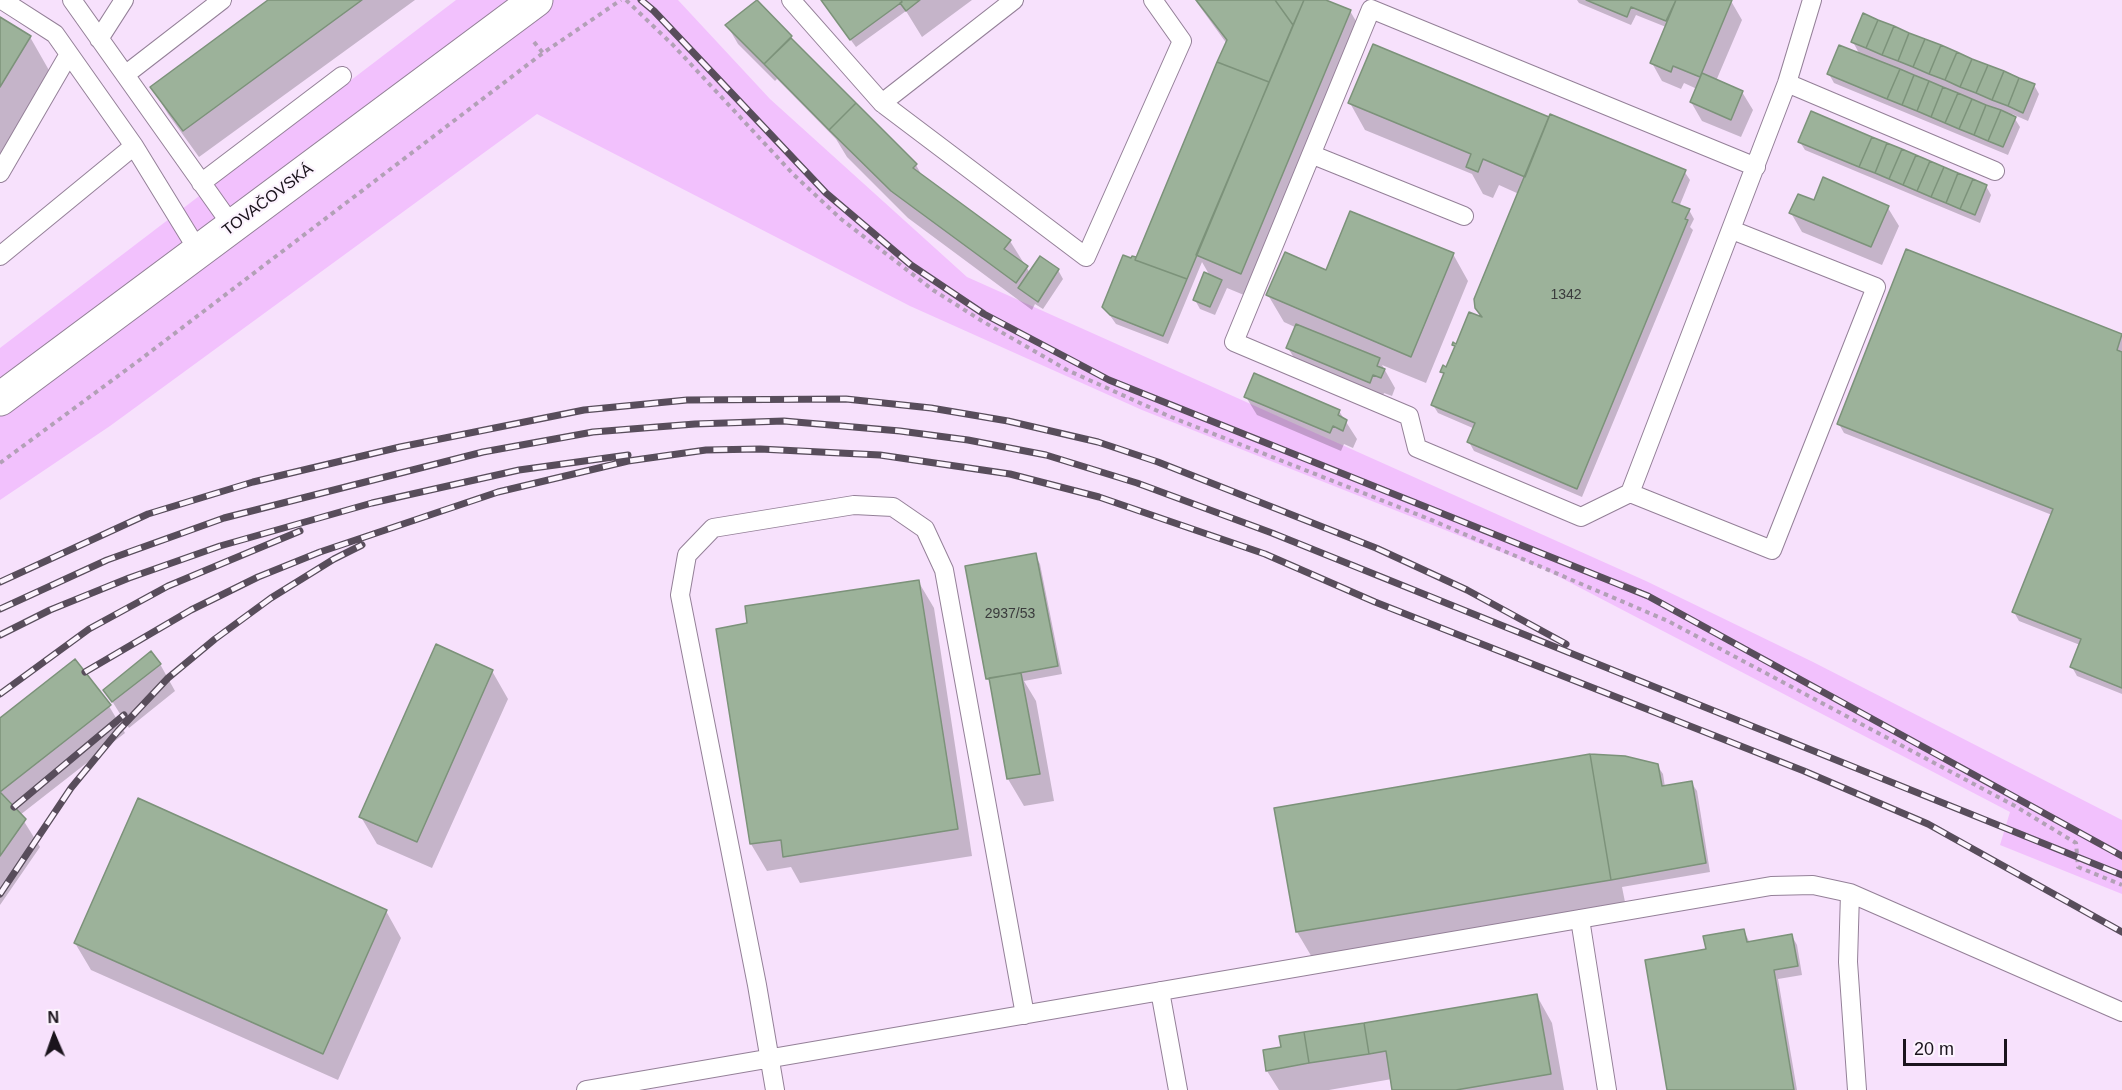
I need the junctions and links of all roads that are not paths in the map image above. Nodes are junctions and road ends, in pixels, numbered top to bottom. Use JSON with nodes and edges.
{"nodes":[{"id":1,"x":2,"y":0,"type":"edge"},
{"id":2,"x":72,"y":0,"type":"edge"},
{"id":3,"x":124,"y":0,"type":"edge"},
{"id":4,"x":222,"y":0,"type":"edge"},
{"id":5,"x":536,"y":0,"type":"edge"},
{"id":6,"x":791,"y":0,"type":"edge"},
{"id":7,"x":1014,"y":0,"type":"edge"},
{"id":8,"x":1153,"y":0,"type":"edge"},
{"id":9,"x":1812,"y":0,"type":"edge"},
{"id":10,"x":99,"y":39,"type":"junction"},
{"id":11,"x":69,"y":54,"type":"junction"},
{"id":12,"x":125,"y":75,"type":"junction"},
{"id":13,"x":342,"y":76,"type":"dead end"},
{"id":14,"x":1788,"y":83,"type":"junction"},
{"id":15,"x":882,"y":103,"type":"junction"},
{"id":16,"x":134,"y":146,"type":"junction"},
{"id":17,"x":1313,"y":155,"type":"junction"},
{"id":18,"x":1756,"y":167,"type":"junction"},
{"id":19,"x":1995,"y":171,"type":"dead end"},
{"id":20,"x":0,"y":173,"type":"edge"},
{"id":21,"x":201,"y":183,"type":"junction"},
{"id":22,"x":1464,"y":216,"type":"dead end"},
{"id":23,"x":233,"y":227,"type":"junction"},
{"id":24,"x":1732,"y":230,"type":"junction"},
{"id":25,"x":199,"y":252,"type":"junction"},
{"id":26,"x":0,"y":256,"type":"edge"},
{"id":27,"x":0,"y":399,"type":"edge"},
{"id":28,"x":1630,"y":493,"type":"junction"},
{"id":29,"x":1850,"y":893,"type":"junction"},
{"id":30,"x":1580,"y":919,"type":"junction"},
{"id":31,"x":1160,"y":991,"type":"junction"},
{"id":32,"x":2122,"y":1012,"type":"edge"},
{"id":33,"x":1025,"y":1015,"type":"junction"},
{"id":34,"x":770,"y":1059,"type":"junction"},
{"id":35,"x":586,"y":1090,"type":"edge"},
{"id":36,"x":775,"y":1090,"type":"edge"},
{"id":37,"x":1178,"y":1090,"type":"edge"},
{"id":38,"x":1607,"y":1090,"type":"edge"},
{"id":39,"x":1857,"y":1090,"type":"edge"}],
"edges":[{"from":1,"to":11,"type":"lane"},
{"from":2,"to":10,"type":"lane"},
{"from":3,"to":10,"type":"lane"},
{"from":4,"to":12,"type":"lane"},
{"from":5,"to":23,"type":"main road","name":"TOVAČOVSKÁ"},
{"from":6,"to":15,"type":"lane"},
{"from":7,"to":15,"type":"lane"},
{"from":8,"to":15,"type":"lane"},
{"from":9,"to":14,"type":"lane"},
{"from":10,"to":12,"type":"lane"},
{"from":11,"to":16,"type":"lane"},
{"from":11,"to":20,"type":"lane"},
{"from":12,"to":21,"type":"lane"},
{"from":13,"to":21,"type":"lane"},
{"from":14,"to":18,"type":"lane"},
{"from":14,"to":19,"type":"lane"},
{"from":16,"to":25,"type":"lane"},
{"from":16,"to":26,"type":"lane"},
{"from":17,"to":18,"type":"lane"},
{"from":17,"to":22,"type":"lane"},
{"from":17,"to":28,"type":"lane"},
{"from":18,"to":24,"type":"lane"},
{"from":21,"to":23,"type":"lane"},
{"from":23,"to":25,"type":"main road","name":"TOVAČOVSKÁ"},
{"from":24,"to":28,"type":"lane"},
{"from":24,"to":28,"type":"lane"},
{"from":25,"to":27,"type":"main road","name":"TOVAČOVSKÁ"},
{"from":29,"to":30,"type":"lane"},
{"from":29,"to":32,"type":"lane"},
{"from":29,"to":39,"type":"lane"},
{"from":30,"to":31,"type":"lane"},
{"from":30,"to":38,"type":"lane"},
{"from":31,"to":33,"type":"lane"},
{"from":31,"to":37,"type":"lane"},
{"from":33,"to":34,"type":"lane"},
{"from":33,"to":34,"type":"lane"},
{"from":34,"to":35,"type":"lane"},
{"from":34,"to":36,"type":"lane"}]}
